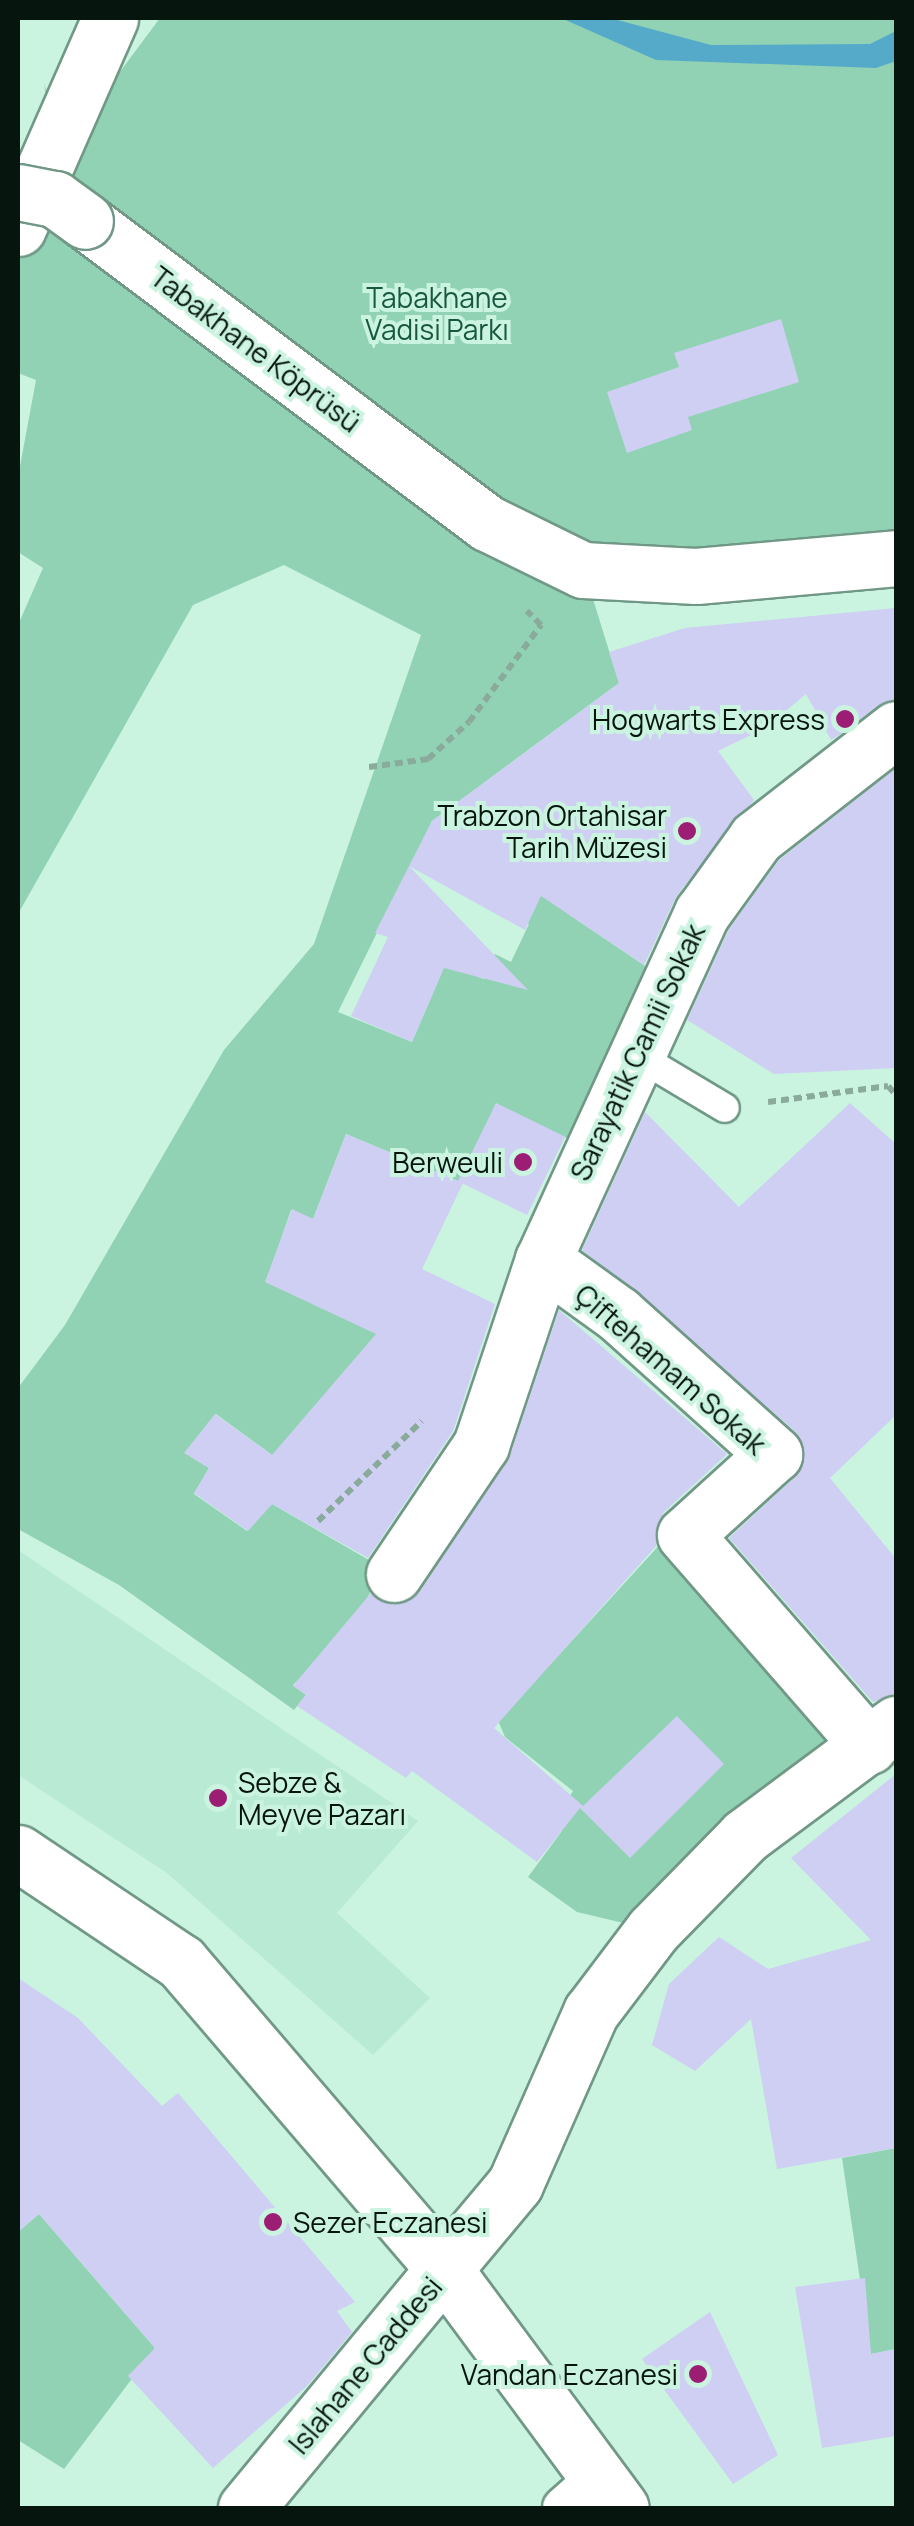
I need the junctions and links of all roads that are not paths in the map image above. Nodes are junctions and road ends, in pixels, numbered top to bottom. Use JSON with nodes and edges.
{"nodes":[{"id":1,"x":110,"y":18,"type":"edge"},
{"id":2,"x":18,"y":192,"type":"edge"},
{"id":3,"x":18,"y":228,"type":"edge"},
{"id":4,"x":896,"y":558,"type":"edge"},
{"id":5,"x":896,"y":728,"type":"edge"},
{"id":6,"x":631,"y":1052,"type":"junction"},
{"id":7,"x":725,"y":1108,"type":"road end"},
{"id":8,"x":543,"y":1260,"type":"junction"},
{"id":9,"x":394,"y":1574,"type":"dead end"},
{"id":10,"x":883,"y":1735,"type":"edge"},
{"id":11,"x":18,"y":1853,"type":"edge"},
{"id":12,"x":444,"y":2269,"type":"junction"},
{"id":13,"x":595,"y":2498,"type":"edge"},
{"id":14,"x":246,"y":2508,"type":"edge"}],
"edges":[{"from":1,"to":3,"type":"street"},
{"from":2,"to":4,"type":"street","name":"Tabakhane Köprüsü","bridge":true},
{"from":5,"to":6,"type":"street","name":"Sarayatik Camii Sokak"},
{"from":6,"to":7,"type":"lane"},
{"from":6,"to":8,"type":"street","name":"Sarayatik Camii Sokak"},
{"from":8,"to":9,"type":"street","name":"Sarayatik Camii Sokak"},
{"from":8,"to":10,"type":"street","name":"Çiftehamam Sokak"},
{"from":10,"to":12,"type":"street","name":"Islahane Caddesi"},
{"from":11,"to":12,"type":"street"},
{"from":12,"to":13,"type":"street"},
{"from":12,"to":14,"type":"street","name":"Islahane Caddesi"}]}
